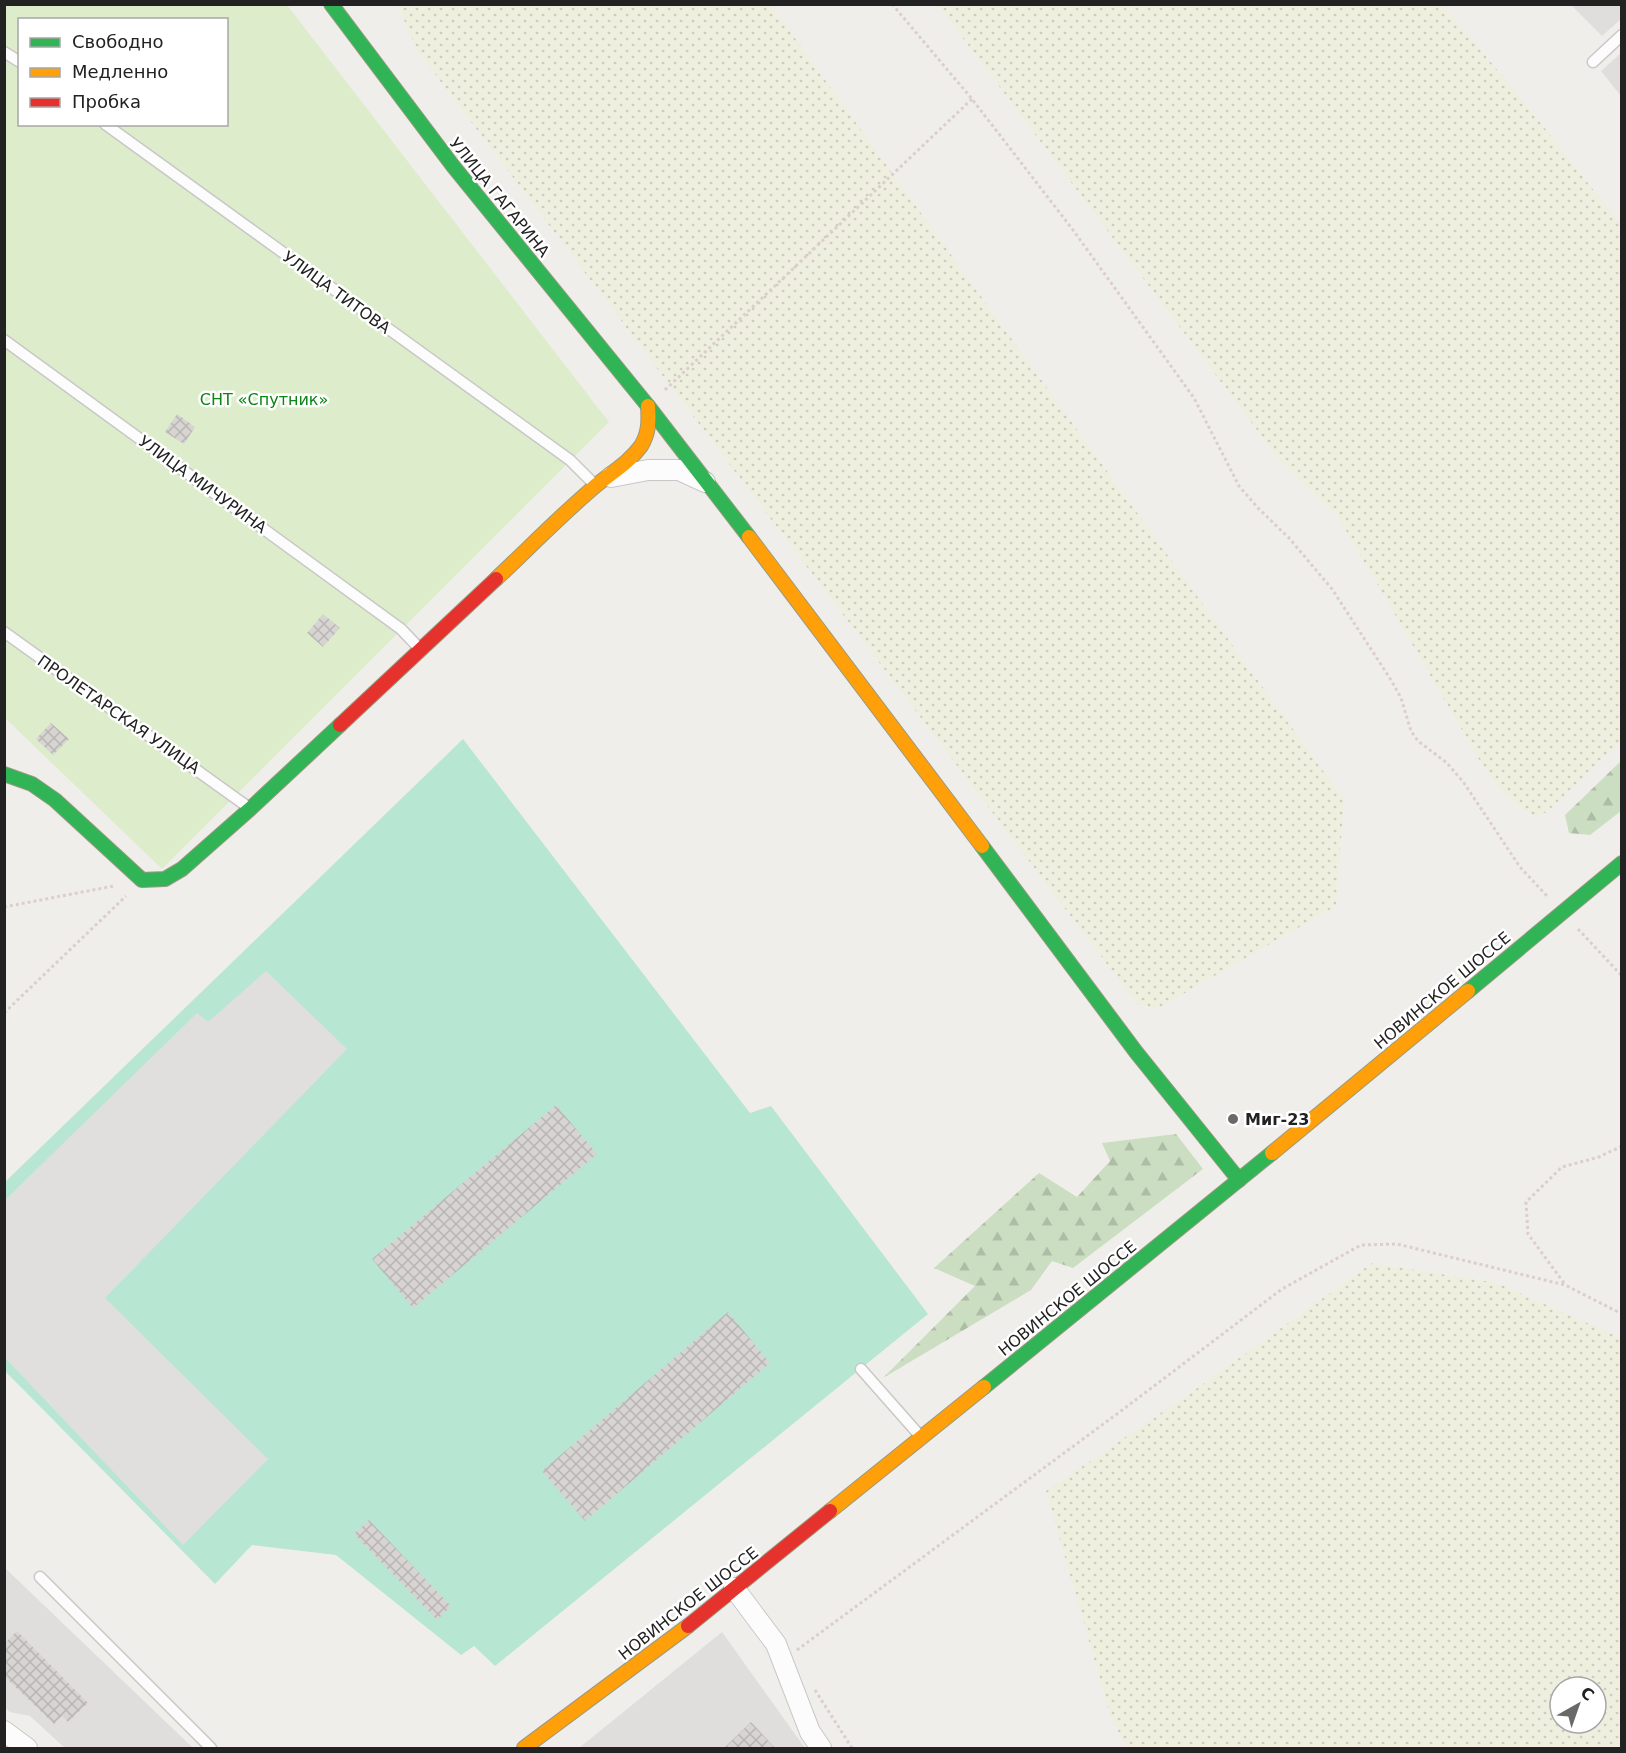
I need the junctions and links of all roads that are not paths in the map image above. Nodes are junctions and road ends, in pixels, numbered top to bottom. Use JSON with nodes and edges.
{"nodes":[{"id":1,"x":331,"y":4,"type":"edge"},
{"id":2,"x":1622,"y":35,"type":"edge"},
{"id":3,"x":4,"y":52,"type":"edge"},
{"id":4,"x":18,"y":62,"type":"edge"},
{"id":5,"x":1593,"y":62,"type":"dead end"},
{"id":6,"x":108,"y":126,"type":"edge"},
{"id":7,"x":4,"y":340,"type":"edge"},
{"id":8,"x":648,"y":406,"type":"junction"},
{"id":9,"x":603,"y":481,"type":"junction"},
{"id":10,"x":708,"y":483,"type":"junction"},
{"id":11,"x":4,"y":633,"type":"edge"},
{"id":12,"x":420,"y":649,"type":"junction"},
{"id":13,"x":4,"y":774,"type":"edge"},
{"id":14,"x":250,"y":809,"type":"junction"},
{"id":15,"x":1622,"y":863,"type":"edge"},
{"id":16,"x":1239,"y":1180,"type":"junction"},
{"id":17,"x":861,"y":1369,"type":"dead end"},
{"id":18,"x":922,"y":1437,"type":"junction"},
{"id":19,"x":40,"y":1577,"type":"dead end"},
{"id":20,"x":734,"y":1588,"type":"junction"},
{"id":21,"x":4,"y":1731,"type":"edge"},
{"id":22,"x":27,"y":1749,"type":"edge"},
{"id":23,"x":211,"y":1749,"type":"edge"},
{"id":24,"x":524,"y":1749,"type":"edge"},
{"id":25,"x":821,"y":1749,"type":"edge"}],
"edges":[{"from":1,"to":8,"type":"street","name":"УЛИЦА ГАГАРИНА"},
{"from":2,"to":5,"type":"lane"},
{"from":3,"to":4,"type":"lane"},
{"from":6,"to":9,"type":"lane","name":"УЛИЦА ТИТОВА"},
{"from":7,"to":12,"type":"lane","name":"УЛИЦА МИЧУРИНА"},
{"from":8,"to":9,"type":"street"},
{"from":8,"to":10,"type":"street","name":"УЛИЦА ГАГАРИНА"},
{"from":9,"to":10,"type":"street"},
{"from":9,"to":12,"type":"street"},
{"from":10,"to":16,"type":"street","name":"УЛИЦА ГАГАРИНА"},
{"from":11,"to":14,"type":"lane","name":"ПРОЛЕТАРСКАЯ УЛИЦА"},
{"from":12,"to":14,"type":"street"},
{"from":13,"to":14,"type":"street"},
{"from":15,"to":16,"type":"street","name":"НОВИНСКОЕ ШОССЕ"},
{"from":16,"to":18,"type":"street","name":"НОВИНСКОЕ ШОССЕ"},
{"from":17,"to":18,"type":"lane"},
{"from":18,"to":20,"type":"street","name":"НОВИНСКОЕ ШОССЕ"},
{"from":19,"to":23,"type":"lane"},
{"from":20,"to":24,"type":"street","name":"НОВИНСКОЕ ШОССЕ"},
{"from":20,"to":25,"type":"street"},
{"from":21,"to":22,"type":"street"}]}
